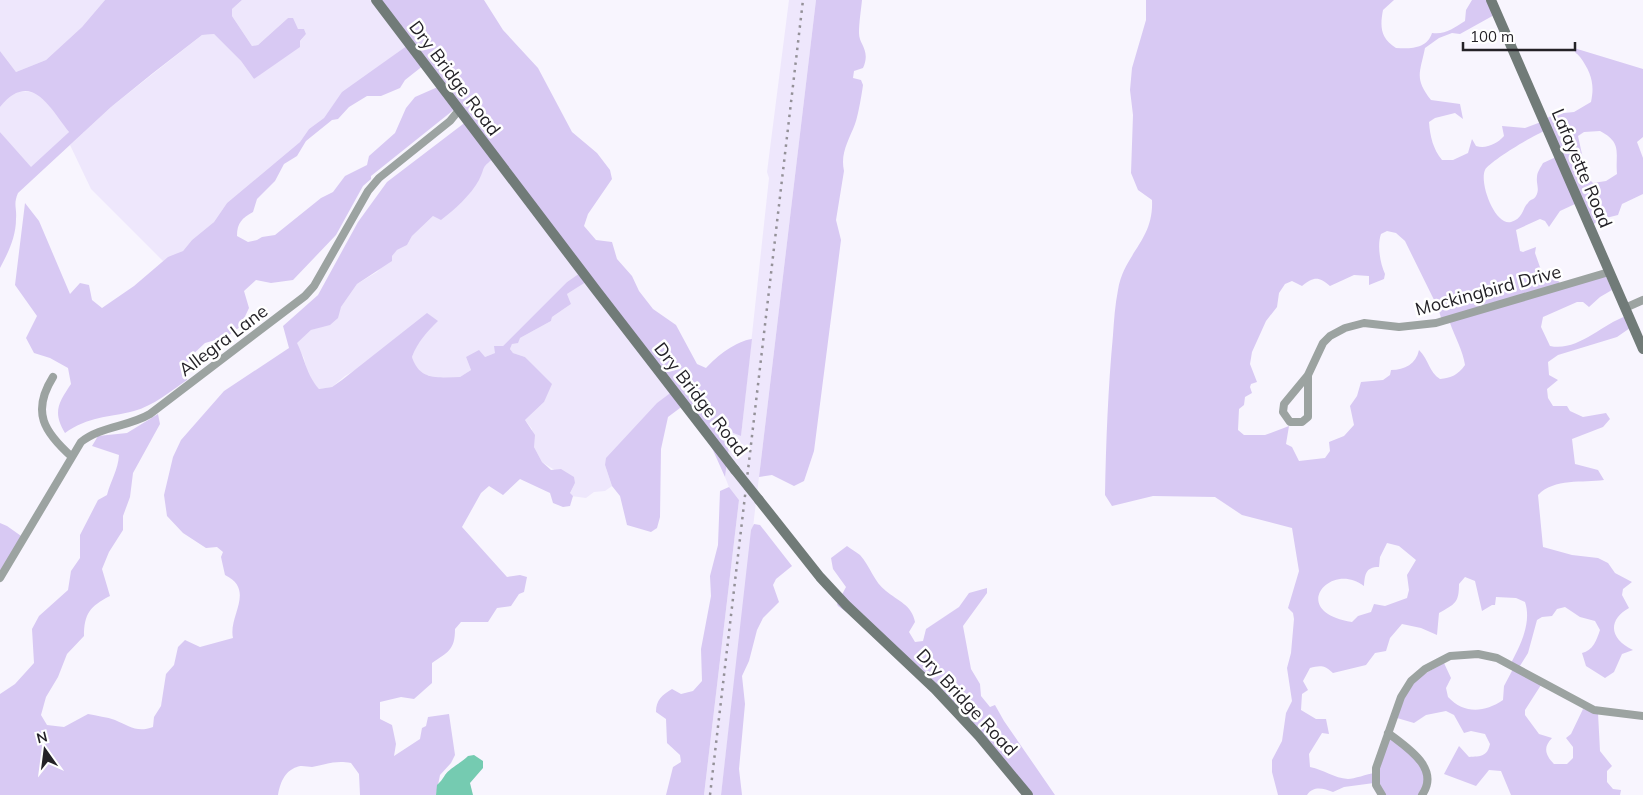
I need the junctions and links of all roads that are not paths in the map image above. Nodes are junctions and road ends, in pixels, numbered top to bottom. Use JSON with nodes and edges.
{"nodes":[{"id":1,"x":376,"y":0,"type":"edge"},
{"id":2,"x":1491,"y":0,"type":"edge"},
{"id":3,"x":458,"y":110,"type":"junction"},
{"id":4,"x":1609,"y":272,"type":"junction"},
{"id":5,"x":1643,"y":300,"type":"edge"},
{"id":6,"x":1625,"y":308,"type":"junction"},
{"id":7,"x":1643,"y":350,"type":"edge"},
{"id":8,"x":1308,"y":375,"type":"junction"},
{"id":9,"x":53,"y":377,"type":"dead end"},
{"id":10,"x":72,"y":457,"type":"junction"},
{"id":11,"x":0,"y":578,"type":"edge"},
{"id":12,"x":1643,"y":716,"type":"edge"},
{"id":13,"x":1388,"y":732,"type":"junction"},
{"id":14,"x":1028,"y":795,"type":"edge"},
{"id":15,"x":1382,"y":795,"type":"edge"},
{"id":16,"x":1422,"y":795,"type":"edge"}],
"edges":[{"from":1,"to":3,"type":"street","name":"Dry Bridge Road"},
{"from":2,"to":4,"type":"street","name":"Lafayette Road"},
{"from":3,"to":10,"type":"street","name":"Allegra Lane"},
{"from":3,"to":14,"type":"street","name":"Dry Bridge Road","bridge":true},
{"from":4,"to":6,"type":"street","name":"Lafayette Road"},
{"from":4,"to":8,"type":"street","name":"Mockingbird Drive"},
{"from":5,"to":6,"type":"street"},
{"from":6,"to":7,"type":"street","name":"Lafayette Road"},
{"from":8,"to":8,"type":"street","name":"Mockingbird Drive"},
{"from":9,"to":10,"type":"street"},
{"from":10,"to":11,"type":"street","name":"Allegra Lane"},
{"from":12,"to":13,"type":"street"},
{"from":13,"to":15,"type":"street"},
{"from":13,"to":16,"type":"street"}]}
